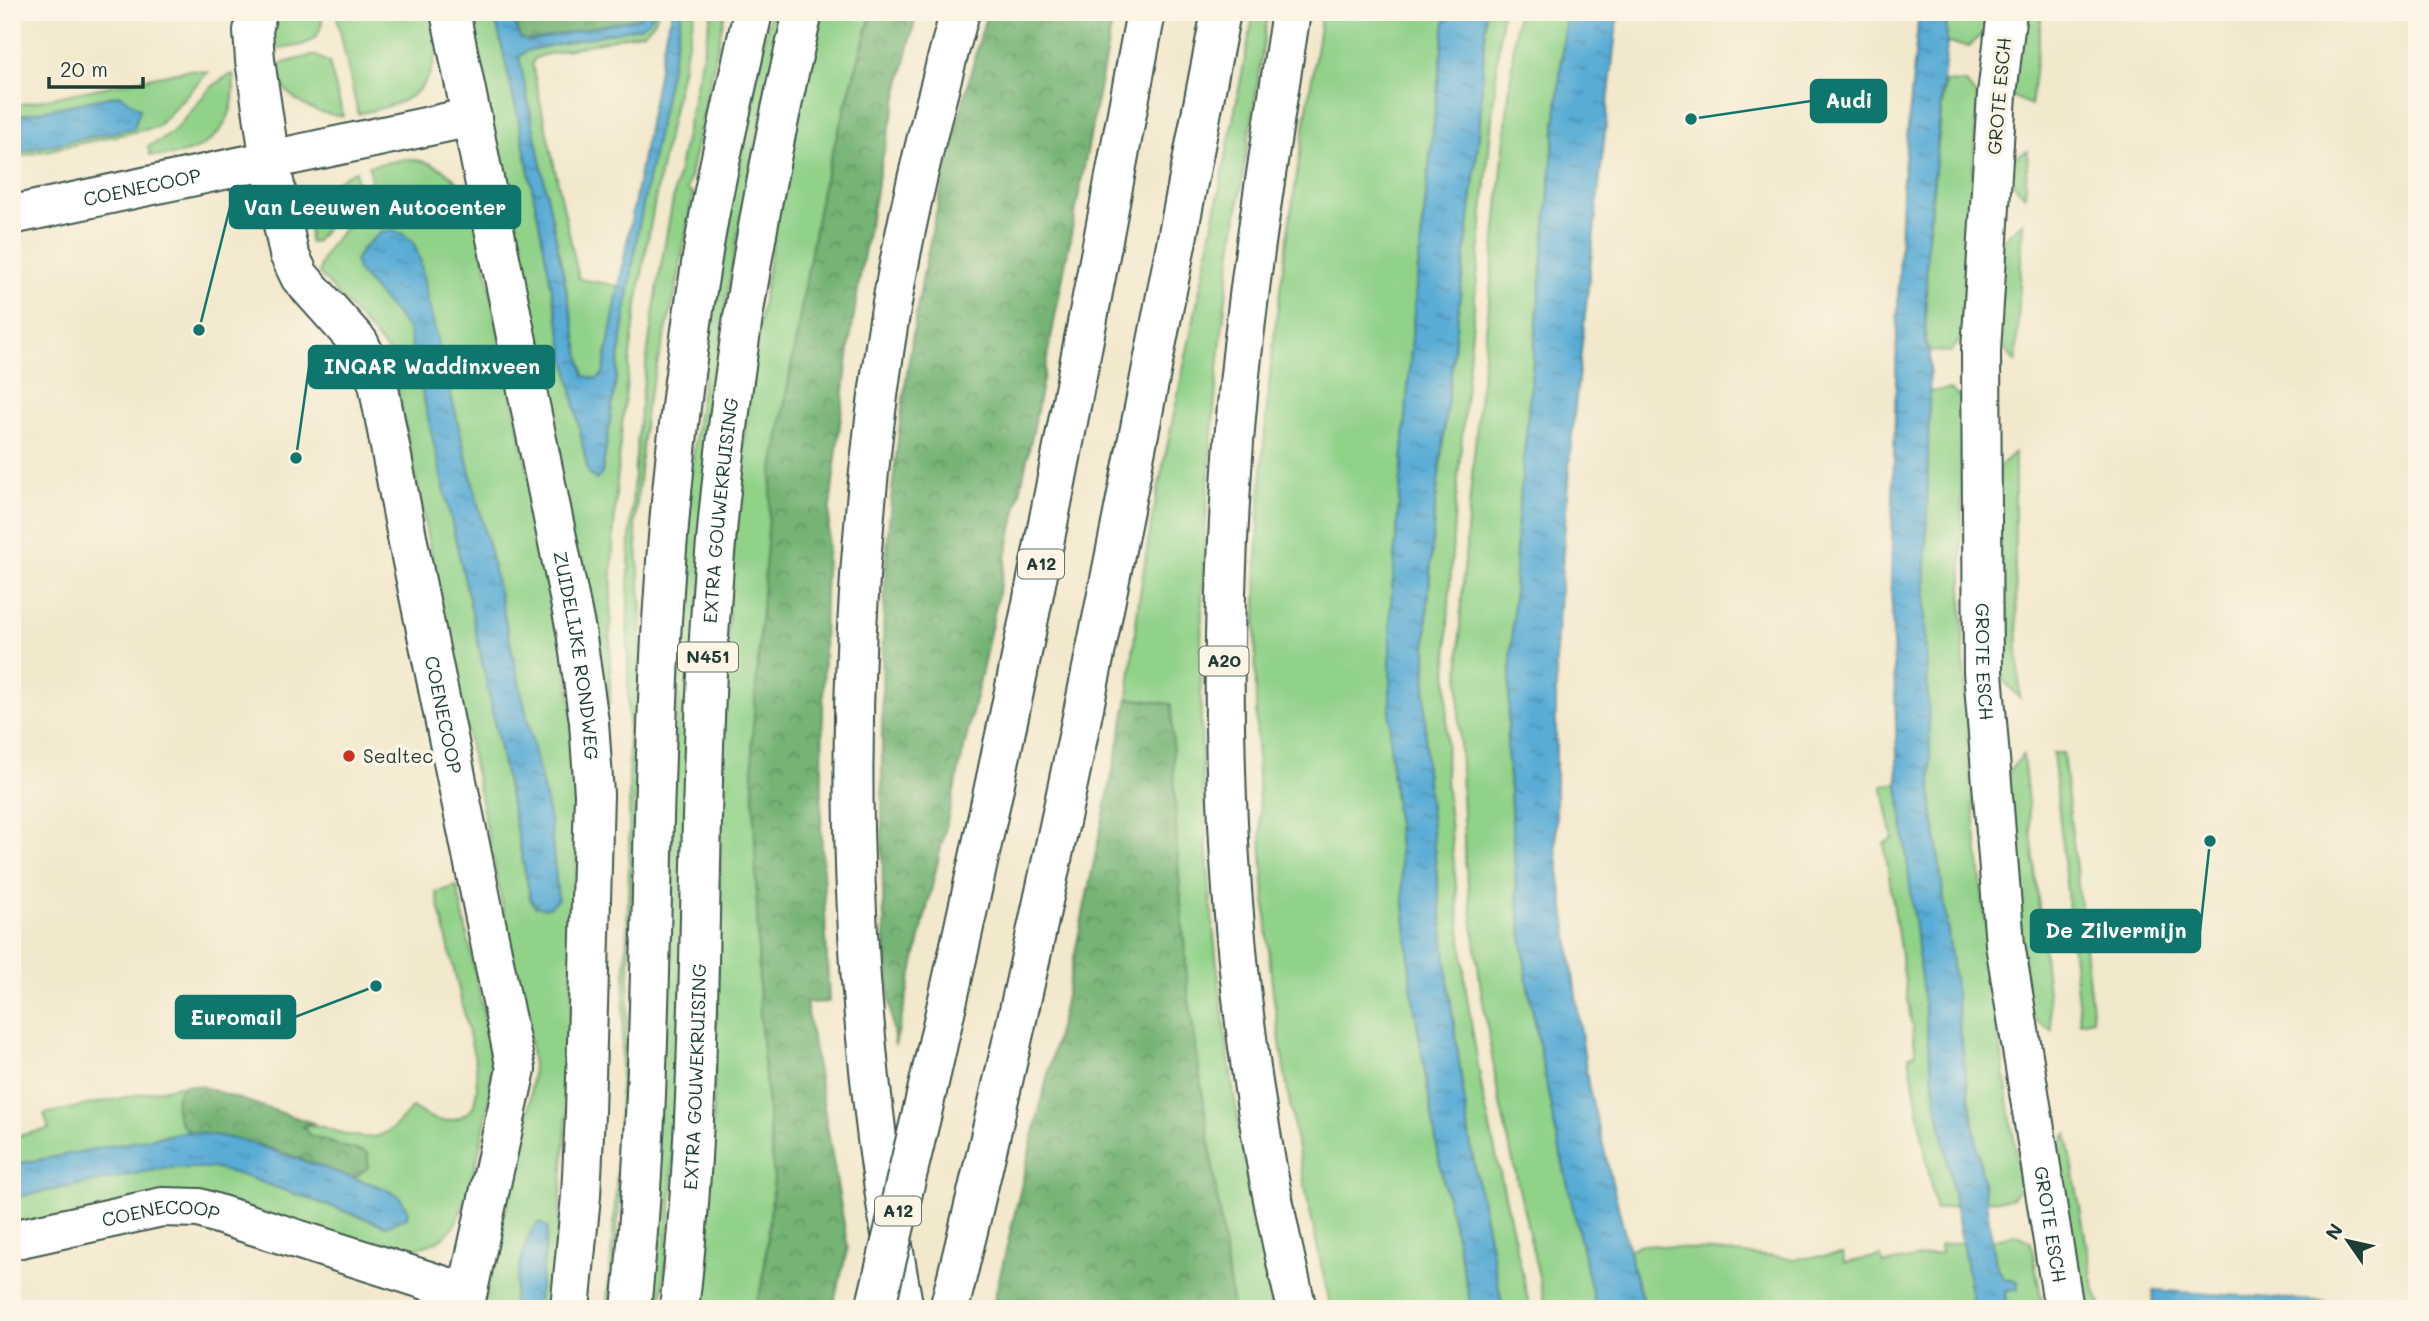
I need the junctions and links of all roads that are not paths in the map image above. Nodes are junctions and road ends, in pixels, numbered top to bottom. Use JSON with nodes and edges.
{"nodes":[{"id":1,"x":257,"y":12,"type":"edge"},
{"id":2,"x":450,"y":12,"type":"edge"},
{"id":3,"x":753,"y":12,"type":"edge"},
{"id":4,"x":803,"y":12,"type":"edge"},
{"id":5,"x":960,"y":12,"type":"edge"},
{"id":6,"x":1146,"y":12,"type":"edge"},
{"id":7,"x":1221,"y":12,"type":"edge"},
{"id":8,"x":1291,"y":12,"type":"edge"},
{"id":9,"x":2007,"y":12,"type":"edge"},
{"id":10,"x":472,"y":117,"type":"junction"},
{"id":11,"x":271,"y":162,"type":"junction"},
{"id":12,"x":12,"y":215,"type":"edge"},
{"id":13,"x":12,"y":1240,"type":"edge"},
{"id":14,"x":952,"y":1298,"type":"edge"},
{"id":15,"x":466,"y":1301,"type":"edge"},
{"id":16,"x":570,"y":1309,"type":"edge"},
{"id":17,"x":631,"y":1309,"type":"edge"},
{"id":18,"x":679,"y":1309,"type":"edge"},
{"id":19,"x":875,"y":1309,"type":"edge"},
{"id":20,"x":904,"y":1309,"type":"edge"},
{"id":21,"x":1297,"y":1309,"type":"edge"},
{"id":22,"x":2064,"y":1309,"type":"edge"}],
"edges":[{"from":1,"to":11,"type":"main road","name":"COENECOOP"},
{"from":2,"to":10,"type":"main road","name":"ZUIDELIJKE RONDWEG"},
{"from":3,"to":17,"type":"main road","number":"N451"},
{"from":4,"to":18,"type":"main road","name":"EXTRA GOUWEKRUISING","number":"N451"},
{"from":5,"to":20,"type":"main road"},
{"from":6,"to":19,"type":"main road","number":"A12","bridge":true},
{"from":7,"to":14,"type":"main road"},
{"from":8,"to":21,"type":"main road","number":"A20"},
{"from":9,"to":22,"type":"main road","name":"GROTE ESCH"},
{"from":10,"to":11,"type":"main road","name":"COENECOOP"},
{"from":10,"to":16,"type":"main road","name":"ZUIDELIJKE RONDWEG"},
{"from":11,"to":12,"type":"main road","name":"COENECOOP"},
{"from":11,"to":15,"type":"main road","name":"COENECOOP"},
{"from":13,"to":15,"type":"main road","name":"COENECOOP"}]}
